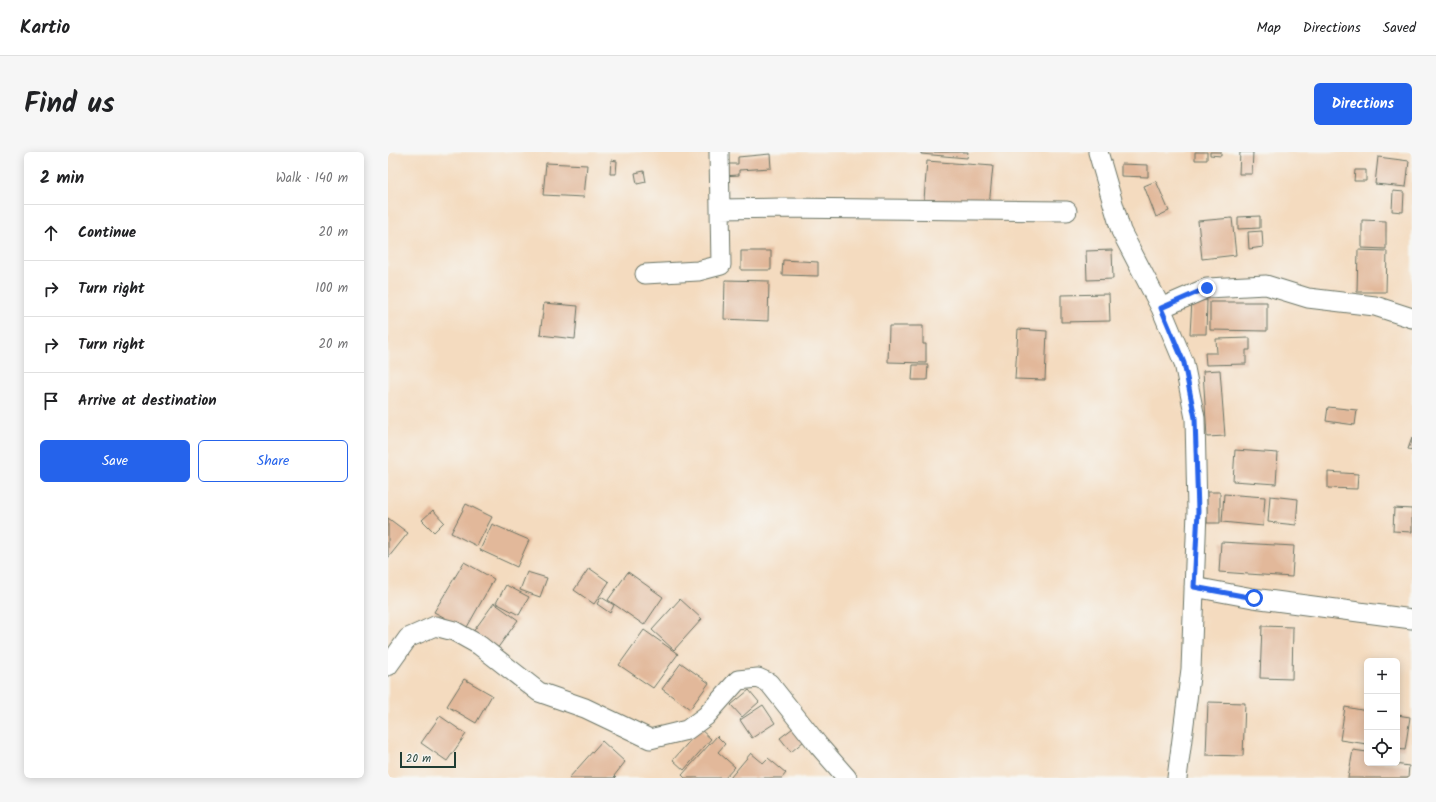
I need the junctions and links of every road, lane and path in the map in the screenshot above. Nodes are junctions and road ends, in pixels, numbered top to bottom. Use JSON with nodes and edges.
{"nodes":[{"id":1,"x":718,"y":152,"type":"edge"},
{"id":2,"x":1098,"y":152,"type":"edge"},
{"id":3,"x":720,"y":209,"type":"junction"},
{"id":4,"x":1067,"y":211,"type":"dead end"},
{"id":5,"x":645,"y":274,"type":"dead end"},
{"id":6,"x":1161,"y":308,"type":"junction"},
{"id":7,"x":1412,"y":318,"type":"edge"},
{"id":8,"x":1194,"y":587,"type":"junction"},
{"id":9,"x":1412,"y":619,"type":"edge"},
{"id":10,"x":388,"y":666,"type":"edge"},
{"id":11,"x":847,"y":778,"type":"edge"},
{"id":12,"x":1177,"y":778,"type":"edge"}],
"edges":[{"from":1,"to":3,"type":"street"},
{"from":2,"to":6,"type":"street"},
{"from":3,"to":4,"type":"street"},
{"from":3,"to":5,"type":"street"},
{"from":6,"to":7,"type":"street"},
{"from":6,"to":8,"type":"street"},
{"from":8,"to":9,"type":"street"},
{"from":8,"to":12,"type":"street"},
{"from":10,"to":11,"type":"street"}]}
